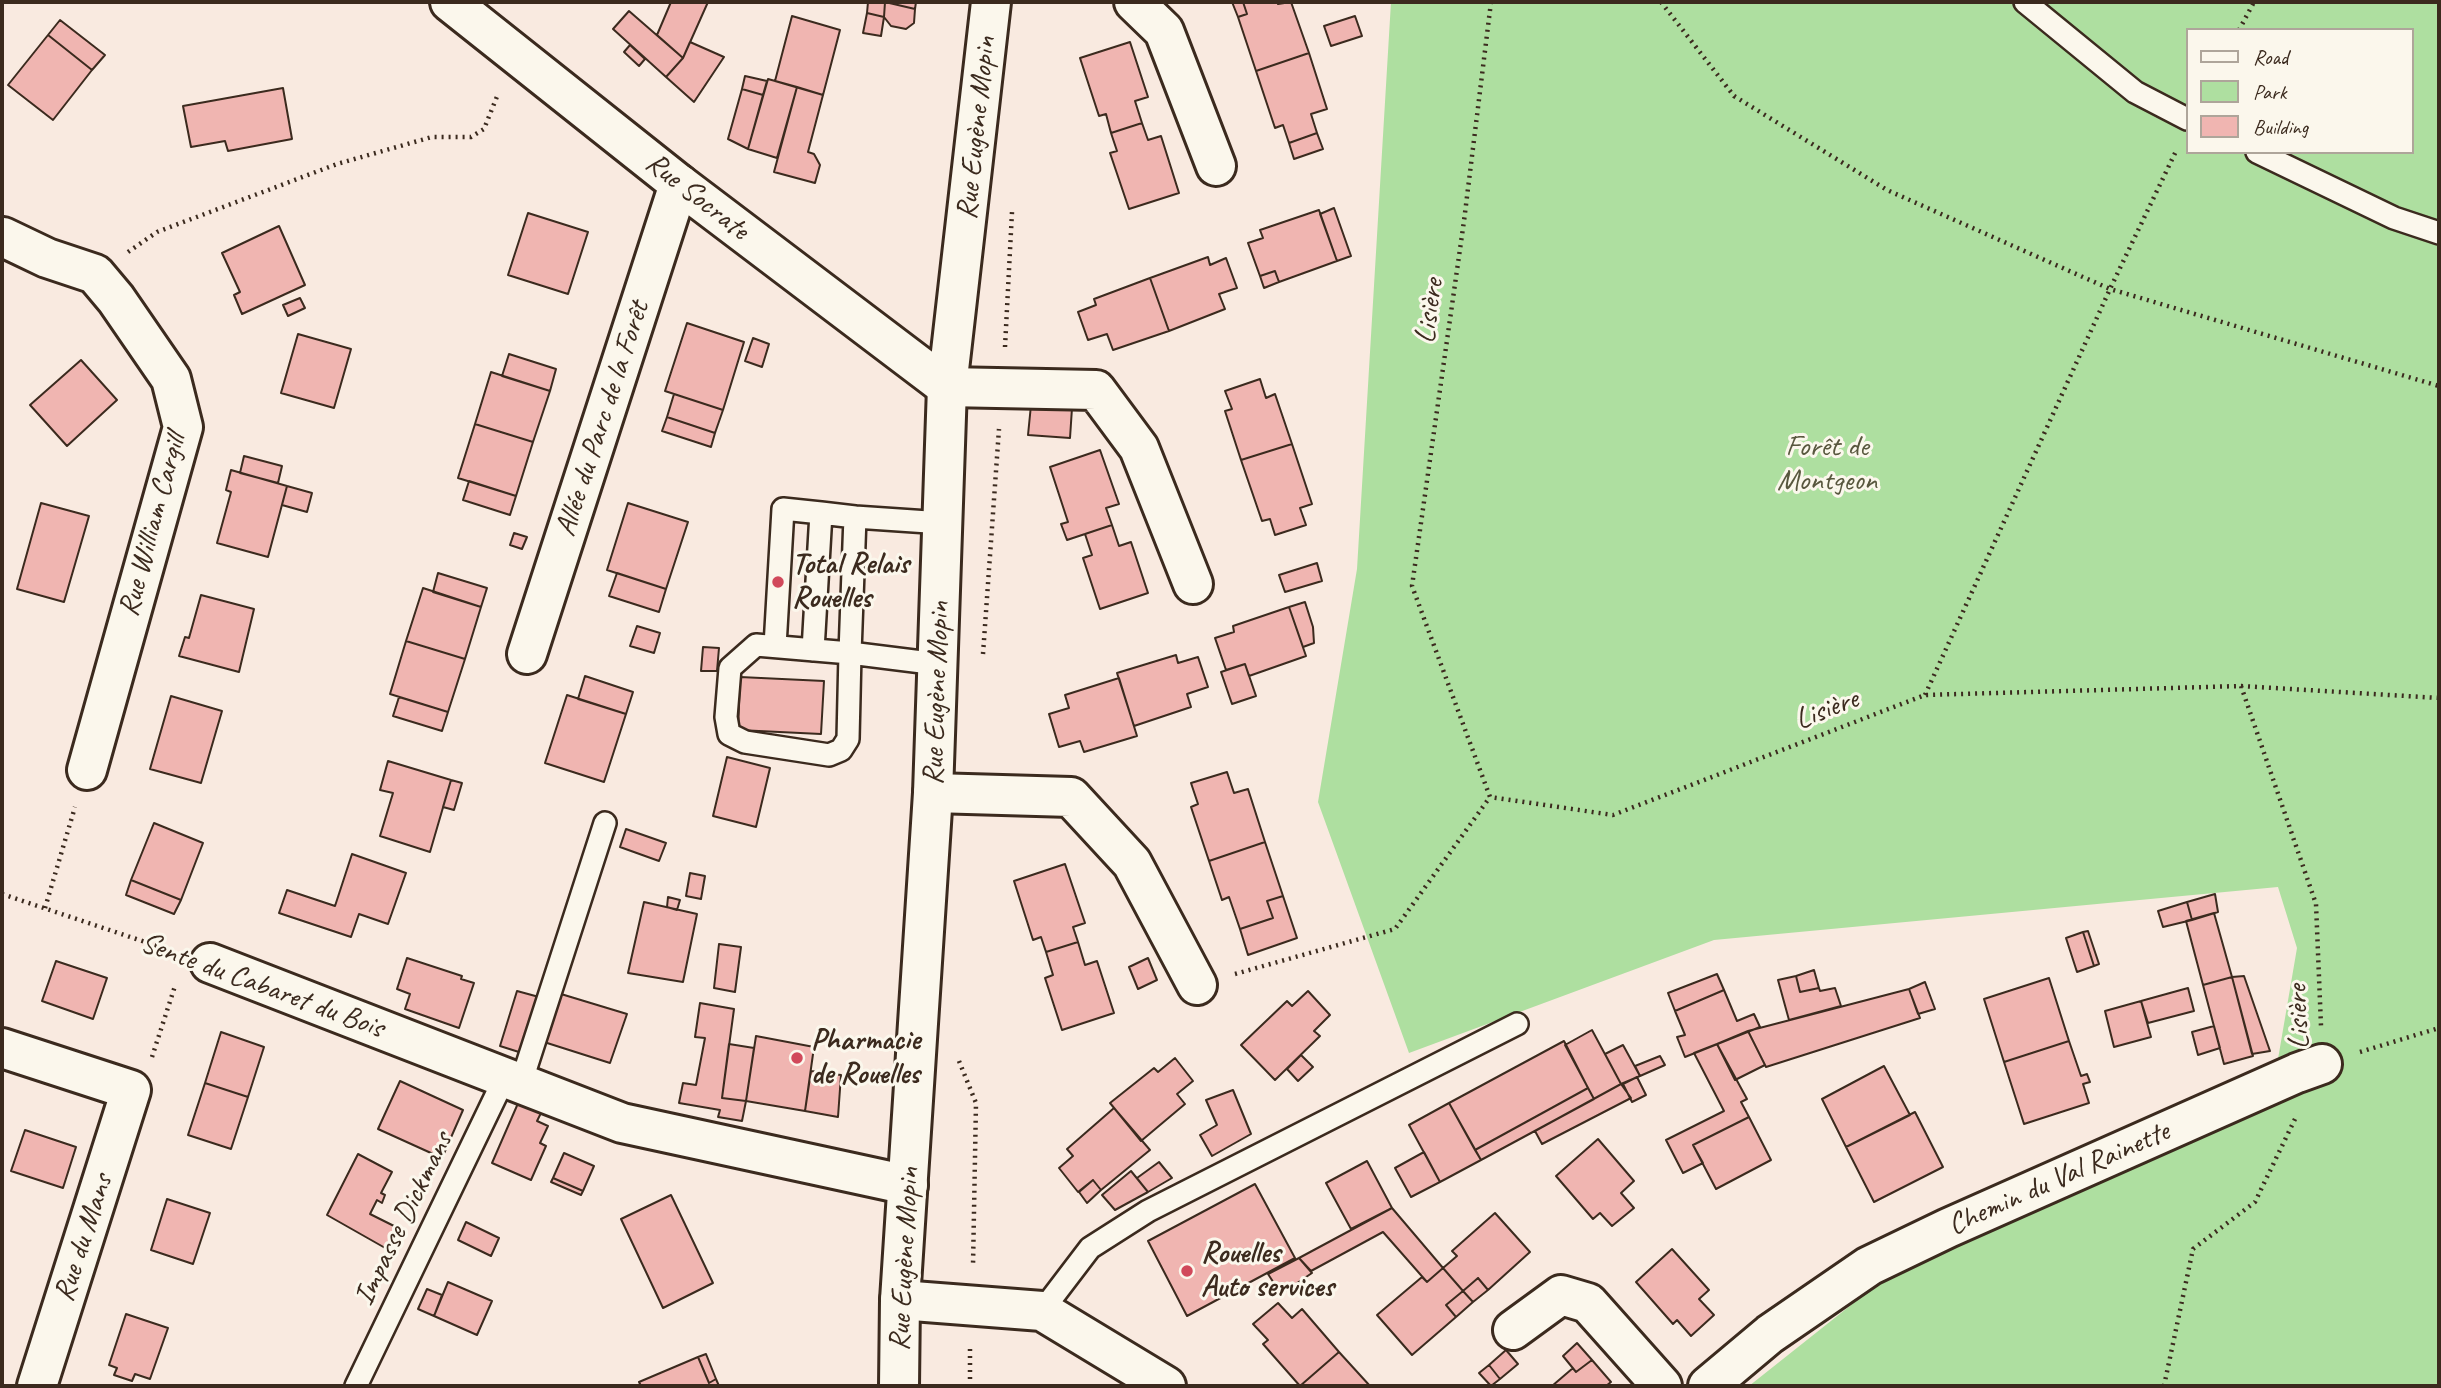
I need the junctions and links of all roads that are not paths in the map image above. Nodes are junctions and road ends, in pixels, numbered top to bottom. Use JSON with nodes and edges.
{"nodes":[{"id":1,"x":450,"y":2,"type":"edge"},
{"id":2,"x":991,"y":2,"type":"edge"},
{"id":3,"x":1134,"y":2,"type":"edge"},
{"id":4,"x":2025,"y":2,"type":"edge"},
{"id":5,"x":2186,"y":118,"type":"edge"},
{"id":6,"x":2261,"y":154,"type":"edge"},
{"id":7,"x":1216,"y":166,"type":"dead end"},
{"id":8,"x":679,"y":184,"type":"junction"},
{"id":9,"x":2,"y":228,"type":"edge"},
{"id":10,"x":2439,"y":233,"type":"edge"},
{"id":11,"x":947,"y":387,"type":"junction"},
{"id":12,"x":821,"y":513,"type":"junction"},
{"id":13,"x":855,"y":517,"type":"junction"},
{"id":14,"x":943,"y":523,"type":"junction"},
{"id":15,"x":1193,"y":584,"type":"dead end"},
{"id":16,"x":775,"y":646,"type":"junction"},
{"id":17,"x":813,"y":650,"type":"junction"},
{"id":18,"x":850,"y":653,"type":"junction"},
{"id":19,"x":527,"y":654,"type":"dead end"},
{"id":20,"x":938,"y":664,"type":"junction"},
{"id":21,"x":87,"y":770,"type":"road end"},
{"id":22,"x":933,"y":793,"type":"junction"},
{"id":23,"x":605,"y":823,"type":"dead end"},
{"id":24,"x":198,"y":959,"type":"road end"},
{"id":25,"x":1197,"y":985,"type":"road end"},
{"id":26,"x":1517,"y":1024,"type":"dead end"},
{"id":27,"x":2,"y":1048,"type":"edge"},
{"id":28,"x":2322,"y":1064,"type":"road end"},
{"id":29,"x":513,"y":1080,"type":"junction"},
{"id":30,"x":908,"y":1185,"type":"junction"},
{"id":31,"x":900,"y":1300,"type":"junction"},
{"id":32,"x":1042,"y":1311,"type":"junction"},
{"id":33,"x":1513,"y":1330,"type":"dead end"},
{"id":34,"x":37,"y":1386,"type":"edge"},
{"id":35,"x":356,"y":1386,"type":"edge"},
{"id":36,"x":899,"y":1386,"type":"edge"},
{"id":37,"x":1166,"y":1386,"type":"edge"},
{"id":38,"x":1662,"y":1386,"type":"edge"},
{"id":39,"x":1708,"y":1386,"type":"edge"}],
"edges":[{"from":1,"to":8,"type":"street","name":"Rue Socrate"},
{"from":2,"to":11,"type":"street","name":"Rue Eugène Mopin"},
{"from":3,"to":7,"type":"street"},
{"from":4,"to":5,"type":"lane"},
{"from":6,"to":10,"type":"lane"},
{"from":8,"to":11,"type":"street","name":"Rue Socrate"},
{"from":8,"to":19,"type":"street","name":"Allée du Parc de la Forêt"},
{"from":9,"to":21,"type":"street","name":"Rue William Cargill"},
{"from":11,"to":14,"type":"street","name":"Rue Eugène Mopin"},
{"from":11,"to":15,"type":"street"},
{"from":12,"to":13,"type":"lane"},
{"from":12,"to":16,"type":"lane"},
{"from":12,"to":17,"type":"lane"},
{"from":13,"to":14,"type":"lane"},
{"from":13,"to":18,"type":"lane"},
{"from":14,"to":20,"type":"street","name":"Rue Eugène Mopin"},
{"from":16,"to":17,"type":"lane"},
{"from":16,"to":18,"type":"lane"},
{"from":17,"to":18,"type":"lane"},
{"from":18,"to":20,"type":"lane"},
{"from":20,"to":22,"type":"street","name":"Rue Eugène Mopin"},
{"from":22,"to":25,"type":"street"},
{"from":22,"to":30,"type":"street","name":"Rue Eugène Mopin"},
{"from":23,"to":29,"type":"lane"},
{"from":24,"to":29,"type":"street","name":"Sente du Cabaret du Bois"},
{"from":26,"to":32,"type":"lane"},
{"from":27,"to":34,"type":"street","name":"Rue du Mans"},
{"from":28,"to":39,"type":"street","name":"Chemin du Val Rainette"},
{"from":29,"to":30,"type":"street","name":"Sente du Cabaret du Bois"},
{"from":29,"to":35,"type":"lane","name":"Impasse Dickmans"},
{"from":30,"to":31,"type":"street","name":"Rue Eugène Mopin"},
{"from":31,"to":32,"type":"street"},
{"from":31,"to":36,"type":"street","name":"Rue Eugène Mopin"},
{"from":32,"to":37,"type":"street"},
{"from":33,"to":38,"type":"street"}]}
